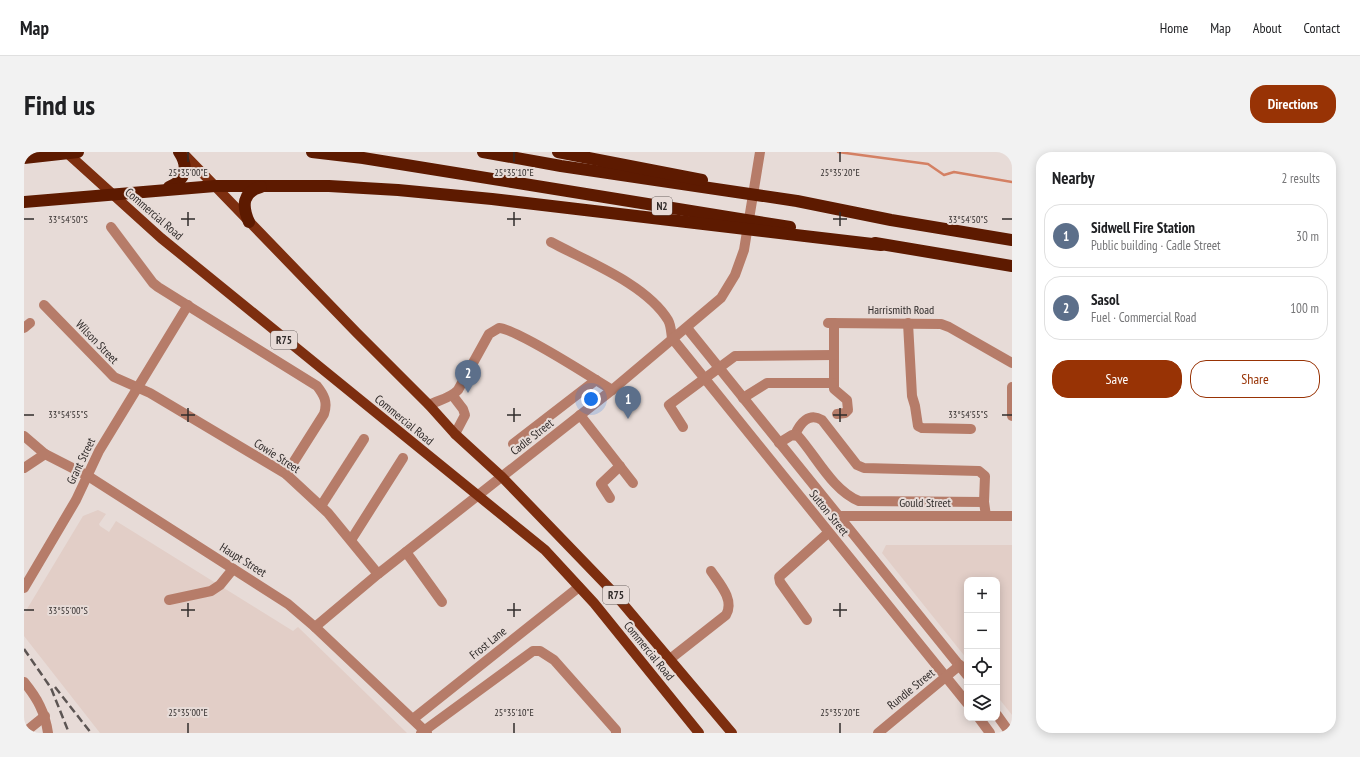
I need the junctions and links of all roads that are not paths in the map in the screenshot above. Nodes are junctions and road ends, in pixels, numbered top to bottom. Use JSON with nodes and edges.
{"nodes":[{"id":1,"x":66,"y":152,"type":"edge"},
{"id":2,"x":78,"y":152,"type":"edge"},
{"id":3,"x":180,"y":152,"type":"edge"},
{"id":4,"x":312,"y":152,"type":"edge"},
{"id":5,"x":483,"y":152,"type":"edge"},
{"id":6,"x":558,"y":152,"type":"edge"},
{"id":7,"x":760,"y":152,"type":"edge"},
{"id":8,"x":24,"y":158,"type":"edge"},
{"id":9,"x":215,"y":186,"type":"junction"},
{"id":10,"x":266,"y":186,"type":"junction"},
{"id":11,"x":166,"y":189,"type":"junction"},
{"id":12,"x":111,"y":194,"type":"junction"},
{"id":13,"x":796,"y":201,"type":"junction"},
{"id":14,"x":24,"y":202,"type":"edge"},
{"id":15,"x":249,"y":222,"type":"junction"},
{"id":16,"x":111,"y":227,"type":"dead end"},
{"id":17,"x":1012,"y":240,"type":"edge"},
{"id":18,"x":551,"y":242,"type":"dead end"},
{"id":19,"x":882,"y":244,"type":"junction"},
{"id":20,"x":1012,"y":266,"type":"edge"},
{"id":21,"x":44,"y":305,"type":"dead end"},
{"id":22,"x":188,"y":306,"type":"junction"},
{"id":23,"x":669,"y":322,"type":"junction"},
{"id":24,"x":908,"y":323,"type":"junction"},
{"id":25,"x":687,"y":328,"type":"junction"},
{"id":26,"x":672,"y":338,"type":"junction"},
{"id":27,"x":834,"y":355,"type":"junction"},
{"id":28,"x":1012,"y":363,"type":"edge"},
{"id":29,"x":718,"y":367,"type":"junction"},
{"id":30,"x":704,"y":378,"type":"junction"},
{"id":31,"x":596,"y":380,"type":"junction"},
{"id":32,"x":833,"y":383,"type":"junction"},
{"id":33,"x":1012,"y":387,"type":"edge"},
{"id":34,"x":138,"y":389,"type":"junction"},
{"id":35,"x":612,"y":390,"type":"junction"},
{"id":36,"x":453,"y":396,"type":"junction"},
{"id":37,"x":743,"y":398,"type":"junction"},
{"id":38,"x":429,"y":405,"type":"junction"},
{"id":39,"x":837,"y":414,"type":"dead end"},
{"id":40,"x":580,"y":415,"type":"junction"},
{"id":41,"x":1012,"y":416,"type":"edge"},
{"id":42,"x":683,"y":427,"type":"dead end"},
{"id":43,"x":971,"y":429,"type":"dead end"},
{"id":44,"x":455,"y":434,"type":"junction"},
{"id":45,"x":795,"y":434,"type":"junction"},
{"id":46,"x":24,"y":436,"type":"edge"},
{"id":47,"x":364,"y":439,"type":"dead end"},
{"id":48,"x":779,"y":443,"type":"junction"},
{"id":49,"x":513,"y":444,"type":"dead end"},
{"id":50,"x":45,"y":454,"type":"junction"},
{"id":51,"x":403,"y":458,"type":"dead end"},
{"id":52,"x":620,"y":466,"type":"junction"},
{"id":53,"x":24,"y":468,"type":"edge"},
{"id":54,"x":286,"y":474,"type":"junction"},
{"id":55,"x":88,"y":476,"type":"junction"},
{"id":56,"x":502,"y":477,"type":"junction"},
{"id":57,"x":633,"y":483,"type":"dead end"},
{"id":58,"x":817,"y":490,"type":"junction"},
{"id":59,"x":478,"y":496,"type":"junction"},
{"id":60,"x":610,"y":498,"type":"dead end"},
{"id":61,"x":803,"y":501,"type":"junction"},
{"id":62,"x":984,"y":502,"type":"junction"},
{"id":63,"x":321,"y":506,"type":"junction"},
{"id":64,"x":837,"y":516,"type":"junction"},
{"id":65,"x":986,"y":516,"type":"junction"},
{"id":66,"x":1012,"y":516,"type":"edge"},
{"id":67,"x":828,"y":532,"type":"junction"},
{"id":68,"x":351,"y":540,"type":"junction"},
{"id":69,"x":406,"y":552,"type":"junction"},
{"id":70,"x":866,"y":552,"type":"junction"},
{"id":71,"x":852,"y":563,"type":"junction"},
{"id":72,"x":233,"y":569,"type":"junction"},
{"id":73,"x":711,"y":571,"type":"dead end"},
{"id":74,"x":378,"y":574,"type":"junction"},
{"id":75,"x":579,"y":587,"type":"junction"},
{"id":76,"x":24,"y":588,"type":"edge"},
{"id":77,"x":169,"y":600,"type":"dead end"},
{"id":78,"x":442,"y":602,"type":"dead end"},
{"id":79,"x":807,"y":620,"type":"dead end"},
{"id":80,"x":315,"y":627,"type":"junction"},
{"id":81,"x":670,"y":658,"type":"junction"},
{"id":82,"x":960,"y":665,"type":"junction"},
{"id":83,"x":964,"y":671,"type":"edge"},
{"id":84,"x":947,"y":677,"type":"junction"},
{"id":85,"x":24,"y":682,"type":"edge"},
{"id":86,"x":964,"y":699,"type":"edge"},
{"id":87,"x":45,"y":716,"type":"junction"},
{"id":88,"x":413,"y":719,"type":"junction"},
{"id":89,"x":1000,"y":719,"type":"edge"},
{"id":90,"x":981,"y":721,"type":"edge"},
{"id":91,"x":424,"y":732,"type":"edge"},
{"id":92,"x":24,"y":733,"type":"edge"},
{"id":93,"x":48,"y":733,"type":"edge"},
{"id":94,"x":616,"y":733,"type":"edge"},
{"id":95,"x":699,"y":733,"type":"edge"},
{"id":96,"x":732,"y":733,"type":"edge"},
{"id":97,"x":878,"y":733,"type":"edge"},
{"id":98,"x":990,"y":733,"type":"edge"},
{"id":99,"x":1010,"y":733,"type":"edge"}],
"edges":[{"from":1,"to":12,"type":"main road","name":"Commercial Road","number":"R75"},
{"from":2,"to":8,"type":"highway"},
{"from":3,"to":9,"type":"main road","name":"Commercial Road","number":"R75"},
{"from":3,"to":11,"type":"highway"},
{"from":4,"to":19,"type":"highway","number":"N2"},
{"from":5,"to":13,"type":"highway","number":"N2"},
{"from":6,"to":13,"type":"highway"},
{"from":7,"to":25,"type":"street","name":"Cadle Street"},
{"from":9,"to":10,"type":"highway"},
{"from":9,"to":11,"type":"highway"},
{"from":9,"to":15,"type":"main road","name":"Commercial Road","number":"R75"},
{"from":10,"to":15,"type":"highway"},
{"from":10,"to":19,"type":"highway"},
{"from":11,"to":12,"type":"highway"},
{"from":12,"to":14,"type":"highway"},
{"from":12,"to":59,"type":"main road","name":"Commercial Road","number":"R75"},
{"from":13,"to":17,"type":"highway","number":"N2"},
{"from":15,"to":38,"type":"main road","name":"Commercial Road","number":"R75"},
{"from":16,"to":22,"type":"street"},
{"from":18,"to":23,"type":"street"},
{"from":19,"to":20,"type":"highway","number":"N2"},
{"from":21,"to":34,"type":"street","name":"Wilson Street"},
{"from":22,"to":34,"type":"street","name":"Grant Street"},
{"from":22,"to":54,"type":"street"},
{"from":23,"to":25,"type":"street"},
{"from":23,"to":26,"type":"street"},
{"from":24,"to":27,"type":"street","name":"Harrismith Road"},
{"from":24,"to":28,"type":"street","name":"Harrismith Road"},
{"from":24,"to":43,"type":"street"},
{"from":25,"to":26,"type":"street","name":"Cadle Street"},
{"from":25,"to":29,"type":"street","name":"Sutton Street"},
{"from":26,"to":30,"type":"street","name":"Sutton Street"},
{"from":26,"to":35,"type":"street","name":"Cadle Street"},
{"from":27,"to":29,"type":"street"},
{"from":27,"to":32,"type":"street"},
{"from":29,"to":30,"type":"street"},
{"from":29,"to":37,"type":"street","name":"Sutton Street"},
{"from":30,"to":42,"type":"street"},
{"from":30,"to":61,"type":"street","name":"Sutton Street"},
{"from":31,"to":35,"type":"street"},
{"from":31,"to":36,"type":"street"},
{"from":31,"to":49,"type":"street"},
{"from":32,"to":37,"type":"street"},
{"from":32,"to":39,"type":"street"},
{"from":33,"to":41,"type":"street"},
{"from":34,"to":54,"type":"street","name":"Cowie Street"},
{"from":34,"to":55,"type":"street","name":"Grant Street"},
{"from":35,"to":40,"type":"street","name":"Cadle Street"},
{"from":36,"to":38,"type":"street"},
{"from":36,"to":44,"type":"street"},
{"from":37,"to":48,"type":"street","name":"Sutton Street"},
{"from":38,"to":44,"type":"main road","name":"Commercial Road","number":"R75"},
{"from":40,"to":52,"type":"street"},
{"from":40,"to":56,"type":"street","name":"Cadle Street"},
{"from":44,"to":56,"type":"main road","name":"Commercial Road","number":"R75"},
{"from":45,"to":48,"type":"street"},
{"from":45,"to":62,"type":"street"},
{"from":45,"to":62,"type":"street"},
{"from":46,"to":50,"type":"street","name":"Haupt Street"},
{"from":47,"to":63,"type":"street"},
{"from":48,"to":58,"type":"street","name":"Sutton Street"},
{"from":50,"to":53,"type":"street"},
{"from":50,"to":55,"type":"street","name":"Haupt Street"},
{"from":51,"to":68,"type":"street"},
{"from":52,"to":57,"type":"street"},
{"from":52,"to":60,"type":"street"},
{"from":54,"to":63,"type":"street","name":"Cowie Street"},
{"from":55,"to":72,"type":"street","name":"Haupt Street"},
{"from":55,"to":76,"type":"street","name":"Grant Street"},
{"from":56,"to":59,"type":"street","name":"Cadle Street"},
{"from":56,"to":81,"type":"main road","name":"Commercial Road","number":"R75"},
{"from":58,"to":61,"type":"street"},
{"from":58,"to":64,"type":"street","name":"Sutton Street"},
{"from":59,"to":69,"type":"street","name":"Cadle Street"},
{"from":59,"to":75,"type":"main road","name":"Commercial Road","number":"R75"},
{"from":61,"to":67,"type":"street","name":"Sutton Street"},
{"from":62,"to":65,"type":"street"},
{"from":63,"to":68,"type":"street","name":"Cowie Street"},
{"from":64,"to":65,"type":"street","name":"Gould Street"},
{"from":64,"to":70,"type":"street","name":"Sutton Street"},
{"from":65,"to":66,"type":"street","name":"Gould Street"},
{"from":67,"to":71,"type":"street","name":"Sutton Street"},
{"from":67,"to":79,"type":"street"},
{"from":68,"to":74,"type":"street","name":"Cowie Street"},
{"from":69,"to":74,"type":"street","name":"Cadle Street"},
{"from":69,"to":78,"type":"street"},
{"from":70,"to":71,"type":"street"},
{"from":70,"to":82,"type":"street","name":"Sutton Street"},
{"from":71,"to":84,"type":"street","name":"Sutton Street"},
{"from":72,"to":77,"type":"street"},
{"from":72,"to":80,"type":"street","name":"Haupt Street"},
{"from":73,"to":81,"type":"street"},
{"from":74,"to":80,"type":"street","name":"Cadle Street"},
{"from":75,"to":88,"type":"street","name":"Frost Lane"},
{"from":75,"to":95,"type":"main road","name":"Commercial Road","number":"R75"},
{"from":80,"to":88,"type":"street","name":"Haupt Street"},
{"from":81,"to":96,"type":"main road","name":"Commercial Road","number":"R75"},
{"from":82,"to":83,"type":"street","name":"Sutton Street"},
{"from":82,"to":84,"type":"street","name":"Rundle Street"},
{"from":84,"to":86,"type":"street","name":"Sutton Street"},
{"from":84,"to":97,"type":"street","name":"Rundle Street"},
{"from":85,"to":87,"type":"street"},
{"from":87,"to":92,"type":"street"},
{"from":87,"to":93,"type":"street"},
{"from":88,"to":91,"type":"street","name":"Haupt Street"},
{"from":89,"to":99,"type":"street"},
{"from":90,"to":98,"type":"street"},
{"from":91,"to":94,"type":"street"}]}
